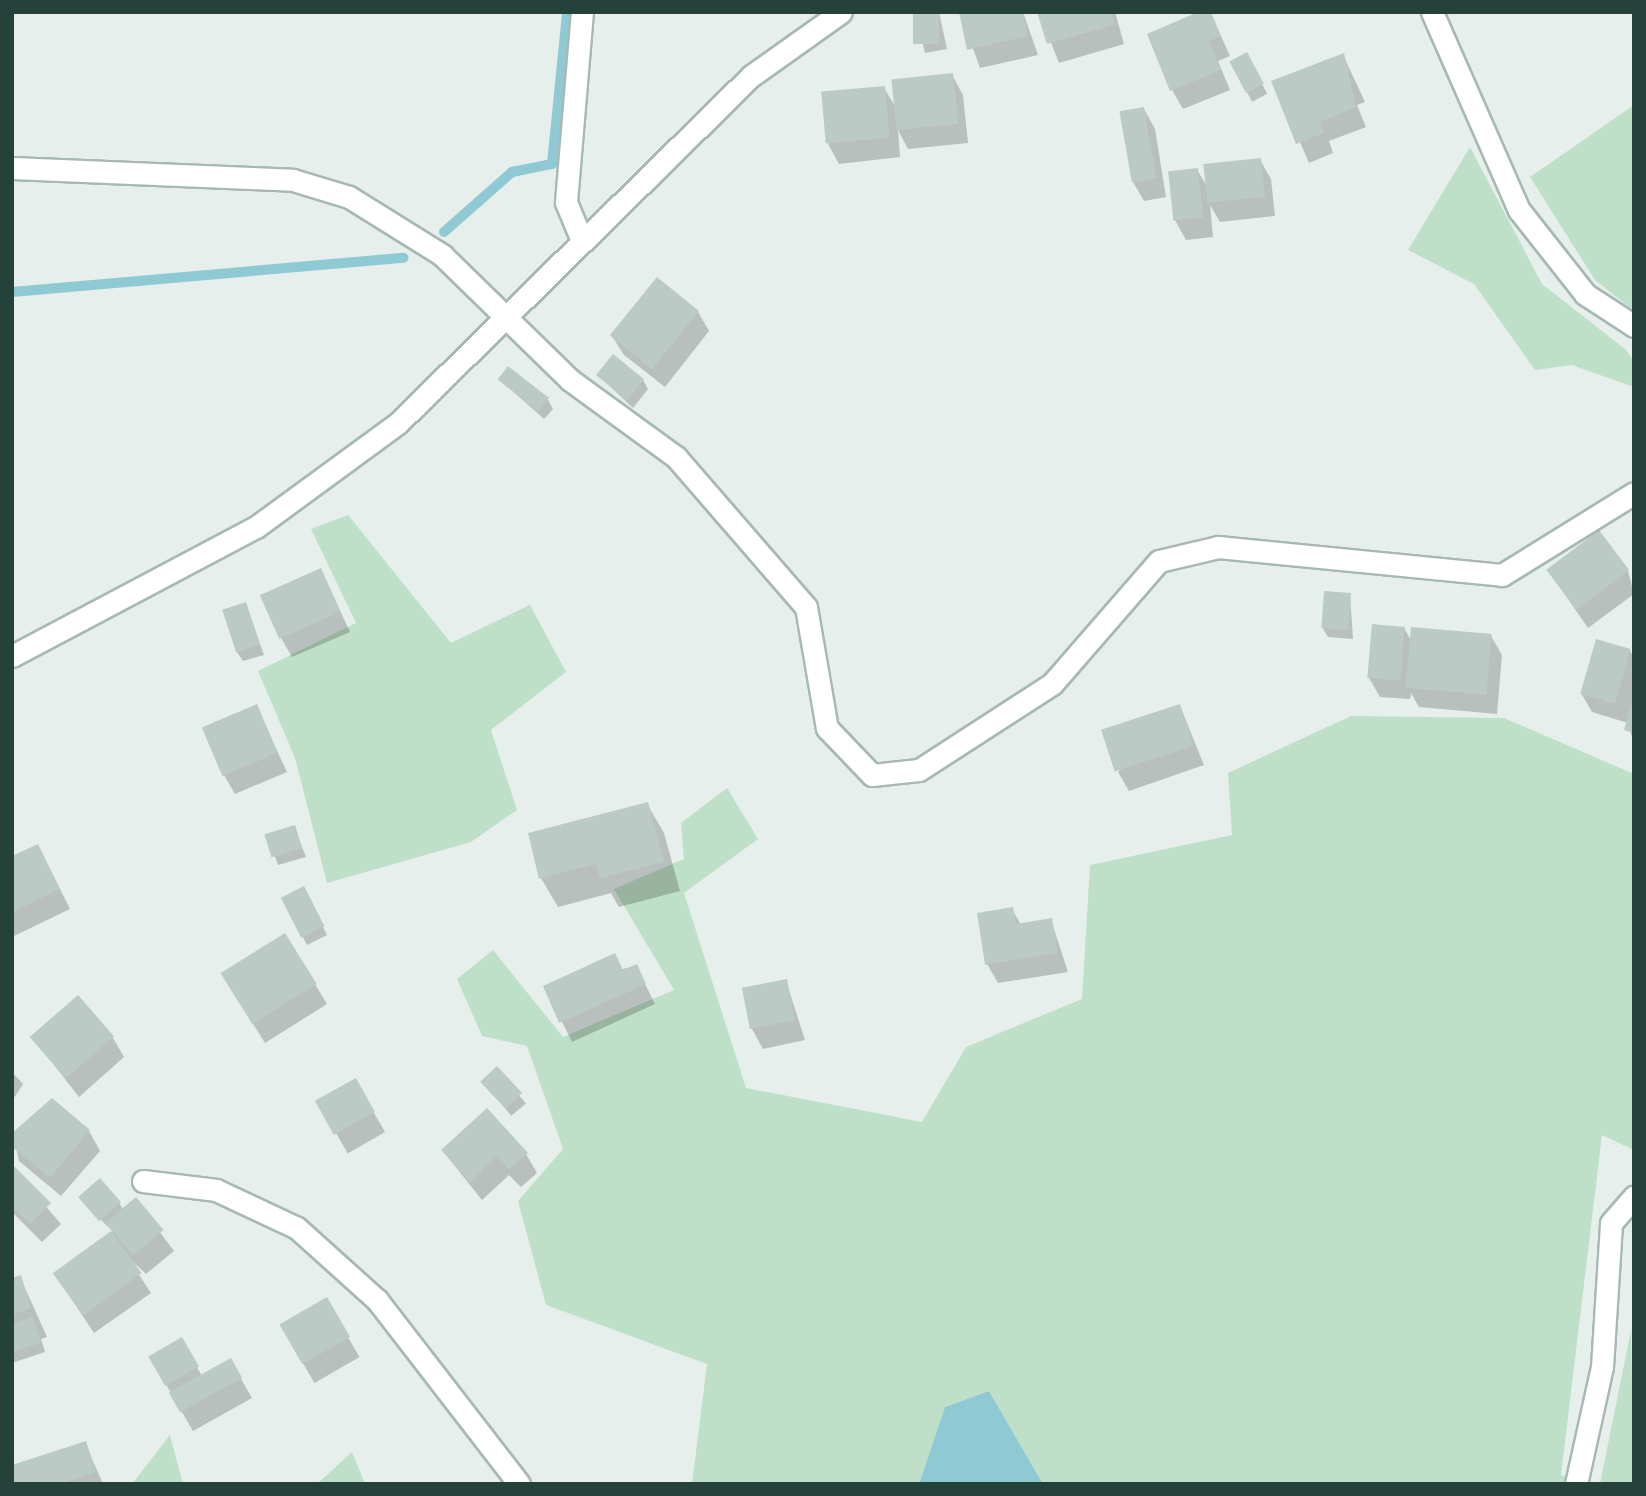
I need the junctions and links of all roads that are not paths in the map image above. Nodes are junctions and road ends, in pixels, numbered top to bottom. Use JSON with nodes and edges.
{"nodes":[{"id":1,"x":582,"y":12,"type":"edge"},
{"id":2,"x":841,"y":12,"type":"edge"},
{"id":3,"x":1432,"y":12,"type":"edge"},
{"id":4,"x":12,"y":168,"type":"edge"},
{"id":5,"x":582,"y":241,"type":"junction"},
{"id":6,"x":509,"y":315,"type":"junction"},
{"id":7,"x":1634,"y":326,"type":"edge"},
{"id":8,"x":1634,"y":493,"type":"edge"},
{"id":9,"x":12,"y":656,"type":"edge"},
{"id":10,"x":143,"y":1181,"type":"dead end"},
{"id":11,"x":1634,"y":1196,"type":"edge"},
{"id":12,"x":519,"y":1484,"type":"edge"},
{"id":13,"x":1576,"y":1484,"type":"edge"}],
"edges":[{"from":1,"to":5,"type":"street"},
{"from":2,"to":5,"type":"street"},
{"from":3,"to":7,"type":"street"},
{"from":4,"to":6,"type":"street"},
{"from":5,"to":6,"type":"street"},
{"from":6,"to":8,"type":"street"},
{"from":6,"to":9,"type":"street"},
{"from":10,"to":12,"type":"street"},
{"from":11,"to":13,"type":"street"}]}
